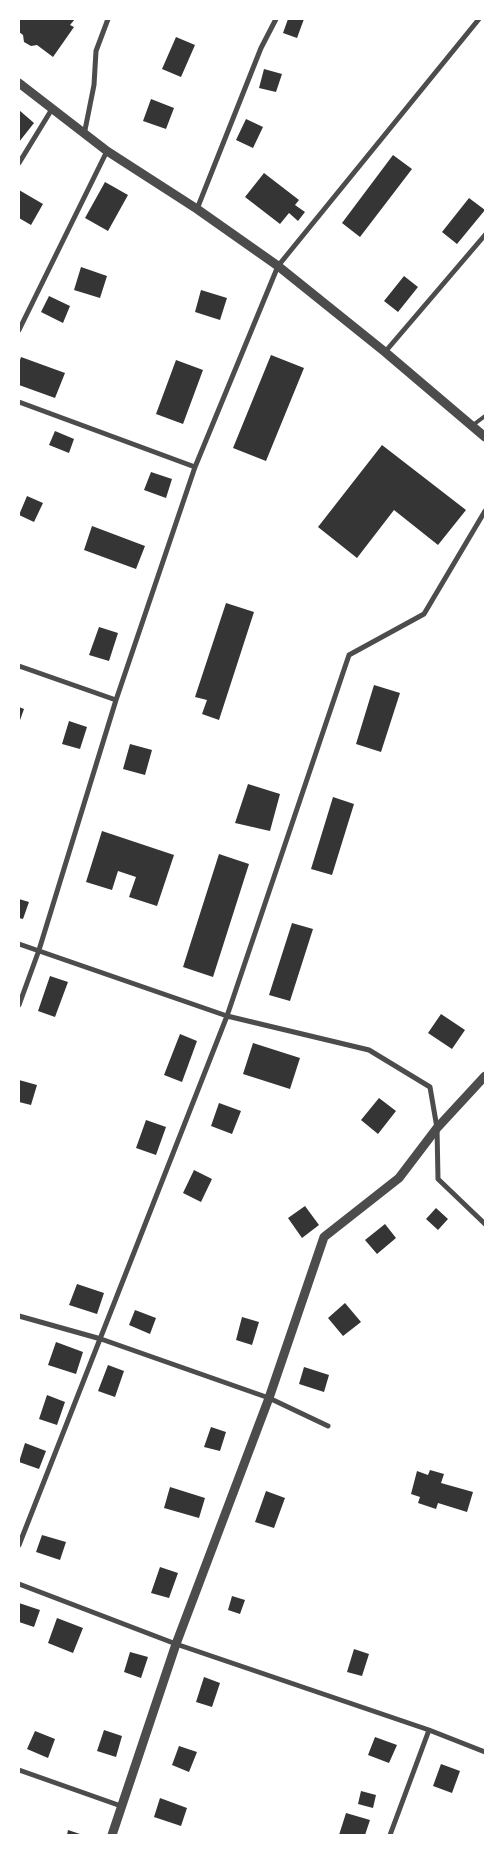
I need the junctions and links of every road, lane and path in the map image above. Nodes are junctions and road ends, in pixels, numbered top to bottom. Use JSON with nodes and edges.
{"nodes":[{"id":1,"x":108,"y":19,"type":"edge"},
{"id":2,"x":276,"y":19,"type":"edge"},
{"id":3,"x":479,"y":19,"type":"edge"},
{"id":4,"x":19,"y":83,"type":"edge"},
{"id":5,"x":52,"y":109,"type":"junction"},
{"id":6,"x":84,"y":135,"type":"junction"},
{"id":7,"x":106,"y":151,"type":"junction"},
{"id":8,"x":19,"y":163,"type":"edge"},
{"id":9,"x":197,"y":209,"type":"junction"},
{"id":10,"x":485,"y":235,"type":"edge"},
{"id":11,"x":278,"y":266,"type":"junction"},
{"id":12,"x":19,"y":330,"type":"edge"},
{"id":13,"x":385,"y":352,"type":"junction"},
{"id":14,"x":19,"y":402,"type":"edge"},
{"id":15,"x":485,"y":416,"type":"edge"},
{"id":16,"x":472,"y":426,"type":"junction"},
{"id":17,"x":485,"y":437,"type":"edge"},
{"id":18,"x":195,"y":467,"type":"junction"},
{"id":19,"x":485,"y":511,"type":"edge"},
{"id":20,"x":19,"y":666,"type":"edge"},
{"id":21,"x":116,"y":700,"type":"junction"},
{"id":22,"x":19,"y":944,"type":"edge"},
{"id":23,"x":39,"y":950,"type":"junction"},
{"id":24,"x":19,"y":1005,"type":"edge"},
{"id":25,"x":227,"y":1016,"type":"junction"},
{"id":26,"x":485,"y":1076,"type":"edge"},
{"id":27,"x":437,"y":1128,"type":"junction"},
{"id":28,"x":485,"y":1224,"type":"edge"},
{"id":29,"x":19,"y":1316,"type":"edge"},
{"id":30,"x":101,"y":1339,"type":"junction"},
{"id":31,"x":269,"y":1398,"type":"junction"},
{"id":32,"x":328,"y":1426,"type":"dead end"},
{"id":33,"x":19,"y":1545,"type":"edge"},
{"id":34,"x":19,"y":1584,"type":"edge"},
{"id":35,"x":176,"y":1644,"type":"junction"},
{"id":36,"x":429,"y":1730,"type":"junction"},
{"id":37,"x":485,"y":1752,"type":"edge"},
{"id":38,"x":19,"y":1770,"type":"edge"},
{"id":39,"x":121,"y":1806,"type":"junction"},
{"id":40,"x":112,"y":1835,"type":"edge"},
{"id":41,"x":390,"y":1835,"type":"edge"}],
"edges":[{"from":1,"to":6,"type":"street"},
{"from":2,"to":9,"type":"street"},
{"from":3,"to":11,"type":"street"},
{"from":4,"to":5,"type":"street"},
{"from":5,"to":6,"type":"street"},
{"from":5,"to":8,"type":"street"},
{"from":6,"to":7,"type":"street"},
{"from":7,"to":9,"type":"street"},
{"from":7,"to":12,"type":"street"},
{"from":9,"to":11,"type":"street"},
{"from":10,"to":13,"type":"street"},
{"from":11,"to":13,"type":"street"},
{"from":11,"to":18,"type":"street"},
{"from":13,"to":16,"type":"street"},
{"from":14,"to":18,"type":"street"},
{"from":15,"to":16,"type":"lane"},
{"from":16,"to":17,"type":"street"},
{"from":18,"to":21,"type":"street"},
{"from":19,"to":25,"type":"street"},
{"from":20,"to":21,"type":"street"},
{"from":21,"to":23,"type":"street"},
{"from":22,"to":23,"type":"street"},
{"from":23,"to":24,"type":"street"},
{"from":23,"to":25,"type":"street"},
{"from":25,"to":27,"type":"street"},
{"from":25,"to":30,"type":"street"},
{"from":26,"to":27,"type":"street"},
{"from":27,"to":28,"type":"street"},
{"from":27,"to":31,"type":"street"},
{"from":29,"to":30,"type":"street"},
{"from":30,"to":31,"type":"street"},
{"from":30,"to":33,"type":"street"},
{"from":31,"to":32,"type":"street"},
{"from":31,"to":35,"type":"street"},
{"from":34,"to":35,"type":"street"},
{"from":35,"to":36,"type":"street"},
{"from":35,"to":39,"type":"street"},
{"from":36,"to":37,"type":"street"},
{"from":36,"to":41,"type":"street"},
{"from":38,"to":39,"type":"street"},
{"from":39,"to":40,"type":"street"}]}
